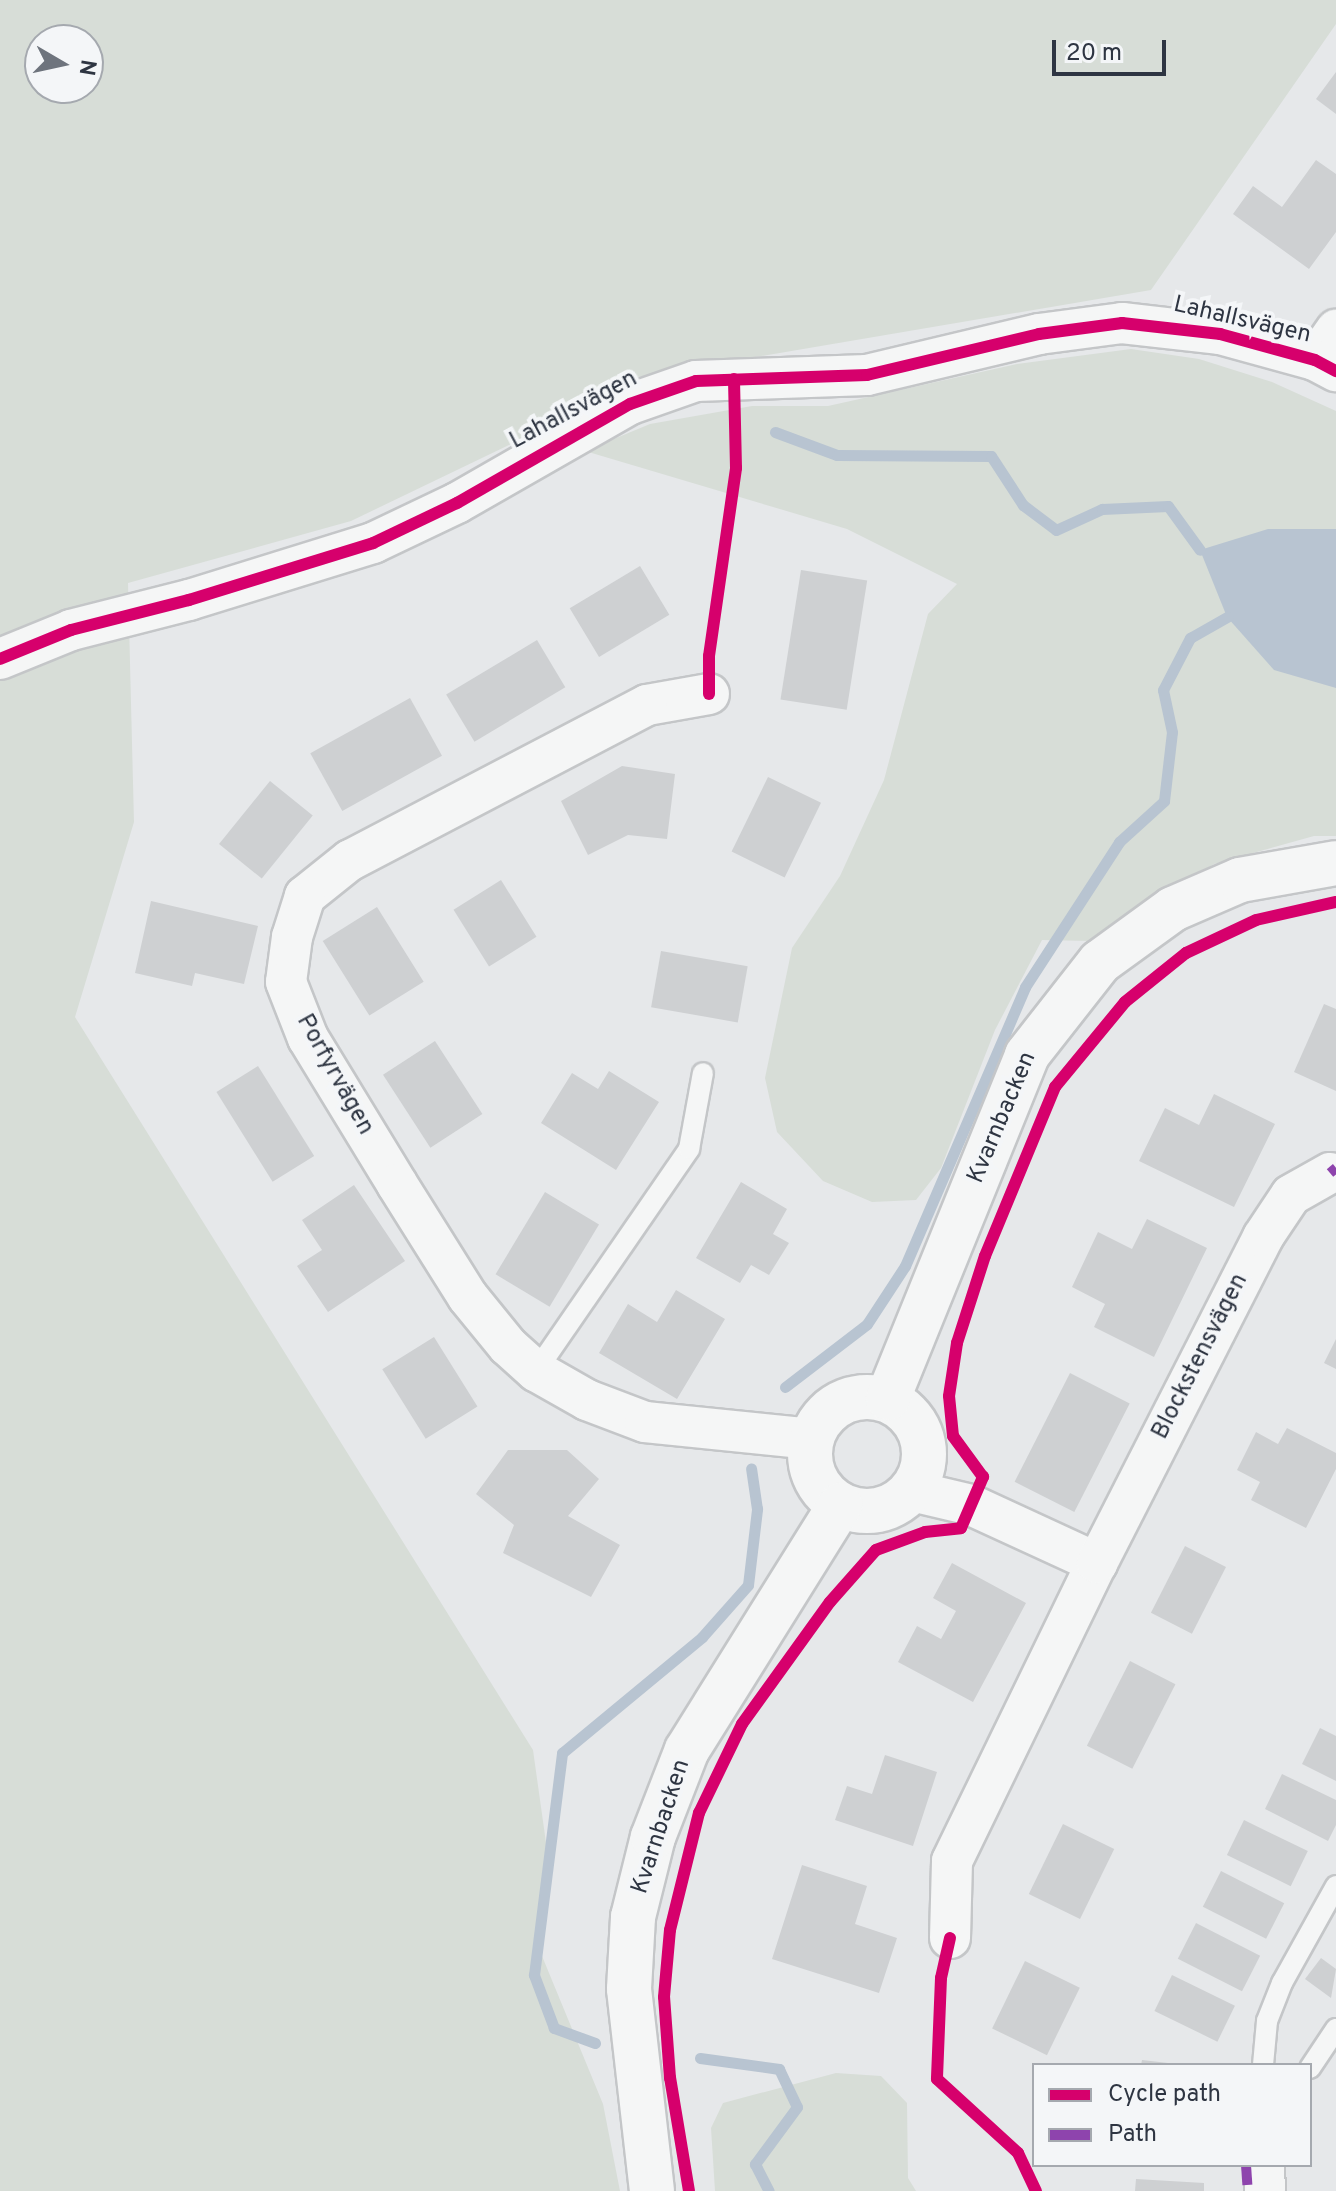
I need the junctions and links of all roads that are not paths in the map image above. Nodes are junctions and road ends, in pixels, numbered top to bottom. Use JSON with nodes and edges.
{"nodes":[{"id":1,"x":1329,"y":354,"type":"edge"},
{"id":2,"x":0,"y":659,"type":"edge"},
{"id":3,"x":709,"y":694,"type":"dead end"},
{"id":4,"x":1336,"y":863,"type":"edge"},
{"id":5,"x":703,"y":1073,"type":"dead end"},
{"id":6,"x":1330,"y":1173,"type":"dead end"},
{"id":7,"x":536,"y":1371,"type":"junction"},
{"id":8,"x":888,"y":1398,"type":"junction"},
{"id":9,"x":812,"y":1439,"type":"junction"},
{"id":10,"x":912,"y":1491,"type":"junction"},
{"id":11,"x":840,"y":1505,"type":"junction"},
{"id":12,"x":1097,"y":1563,"type":"junction"},
{"id":13,"x":1336,"y":1886,"type":"edge"},
{"id":14,"x":950,"y":1938,"type":"dead end"},
{"id":15,"x":1336,"y":2029,"type":"edge"},
{"id":16,"x":1263,"y":2063,"type":"edge"},
{"id":17,"x":1312,"y":2065,"type":"edge"},
{"id":18,"x":1264,"y":2167,"type":"edge"},
{"id":19,"x":652,"y":2191,"type":"edge"},
{"id":20,"x":1265,"y":2191,"type":"edge"}],
"edges":[{"from":1,"to":2,"type":"street","name":"Lahallsvägen"},
{"from":3,"to":7,"type":"street","name":"Porfyrvägen"},
{"from":4,"to":8,"type":"street","name":"Kvarnbacken"},
{"from":5,"to":7,"type":"lane"},
{"from":6,"to":12,"type":"street","name":"Blockstensvägen"},
{"from":7,"to":9,"type":"street","name":"Porfyrvägen"},
{"from":8,"to":9,"type":"street"},
{"from":8,"to":10,"type":"street"},
{"from":9,"to":11,"type":"street"},
{"from":10,"to":11,"type":"street"},
{"from":10,"to":12,"type":"street"},
{"from":11,"to":19,"type":"street","name":"Kvarnbacken"},
{"from":12,"to":14,"type":"street","name":"Blockstensvägen"},
{"from":13,"to":16,"type":"lane"},
{"from":15,"to":17,"type":"lane"},
{"from":18,"to":20,"type":"street"}]}
